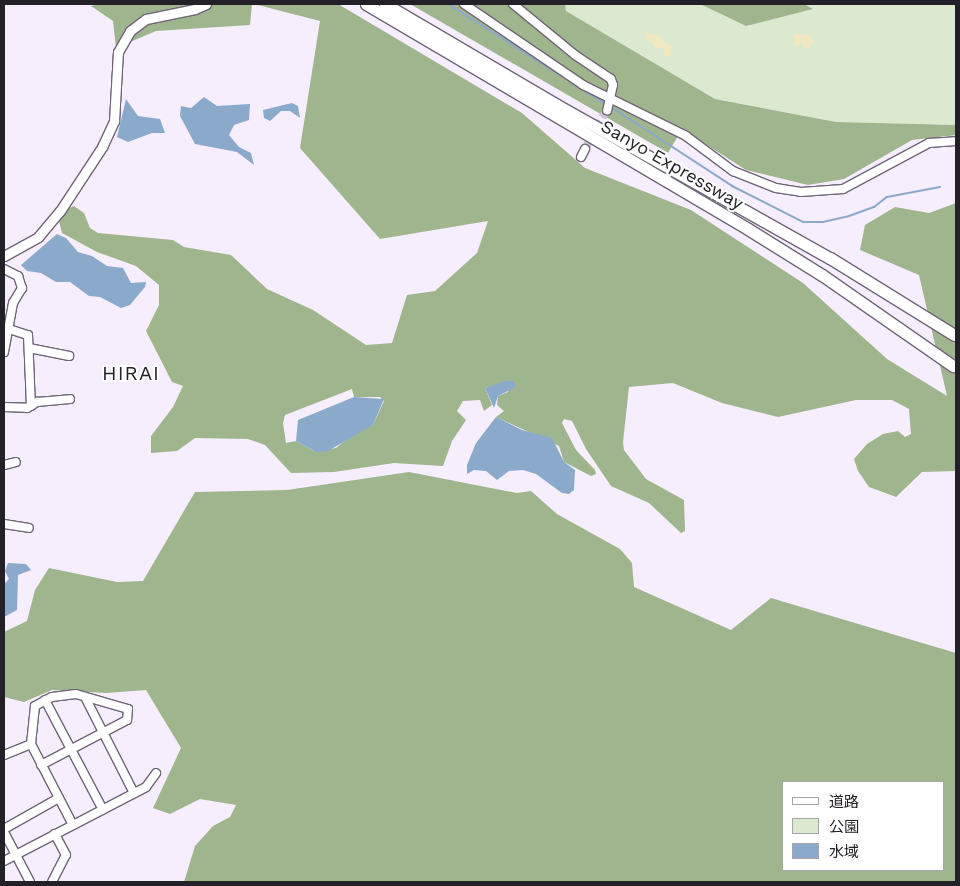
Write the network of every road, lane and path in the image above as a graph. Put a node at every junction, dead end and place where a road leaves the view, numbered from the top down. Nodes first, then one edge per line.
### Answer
1 (206, 4) edge
2 (366, 4) edge
3 (385, 4) edge
4 (464, 4) edge
5 (513, 4) edge
6 (610, 98) junction
7 (608, 110) tunnel mouth
8 (956, 141) edge
9 (585, 149) tunnel mouth
10 (581, 157) dead end
11 (4, 256) edge
12 (4, 268) edge
13 (9, 329) junction
14 (954, 335) dead end
15 (29, 348) junction
16 (4, 352) edge
17 (70, 356) dead end
18 (953, 366) dead end
19 (70, 398) dead end
20 (31, 406) junction
21 (4, 407) edge
22 (16, 462) dead end
23 (4, 465) edge
24 (4, 524) edge
25 (29, 528) dead end
26 (85, 697) junction
27 (45, 700) junction
28 (102, 733) junction
29 (30, 744) junction
30 (71, 749) junction
31 (4, 755) edge
32 (41, 764) junction
33 (156, 773) dead end
34 (134, 793) junction
35 (59, 798) junction
36 (103, 810) junction
37 (73, 825) junction
38 (4, 831) edge
39 (55, 834) junction
40 (16, 855) junction
41 (4, 861) edge
42 (30, 882) edge
43 (52, 882) edge

1 - 11 main road
2 - 18 highway, Sanyo Expressway
3 - 14 highway, Sanyo Expressway
4 - 6 street
5 - 6 street
6 - 7 street
6 - 8 street
9 - 10 street
12 - 13 street
13 - 15 street
13 - 16 street
15 - 17 street
15 - 20 street
19 - 20 street
20 - 21 street
22 - 23 street
24 - 25 street
26 - 27 street
26 - 28 street
26 - 28 street
27 - 29 street
27 - 30 street
28 - 30 street
28 - 34 street
29 - 31 street
29 - 32 street
30 - 32 street
30 - 36 street
32 - 35 street
33 - 34 street
34 - 36 street
35 - 37 street
35 - 38 street
36 - 37 street
37 - 39 street
38 - 40 street
39 - 40 street
39 - 43 street
40 - 41 street
40 - 42 street

